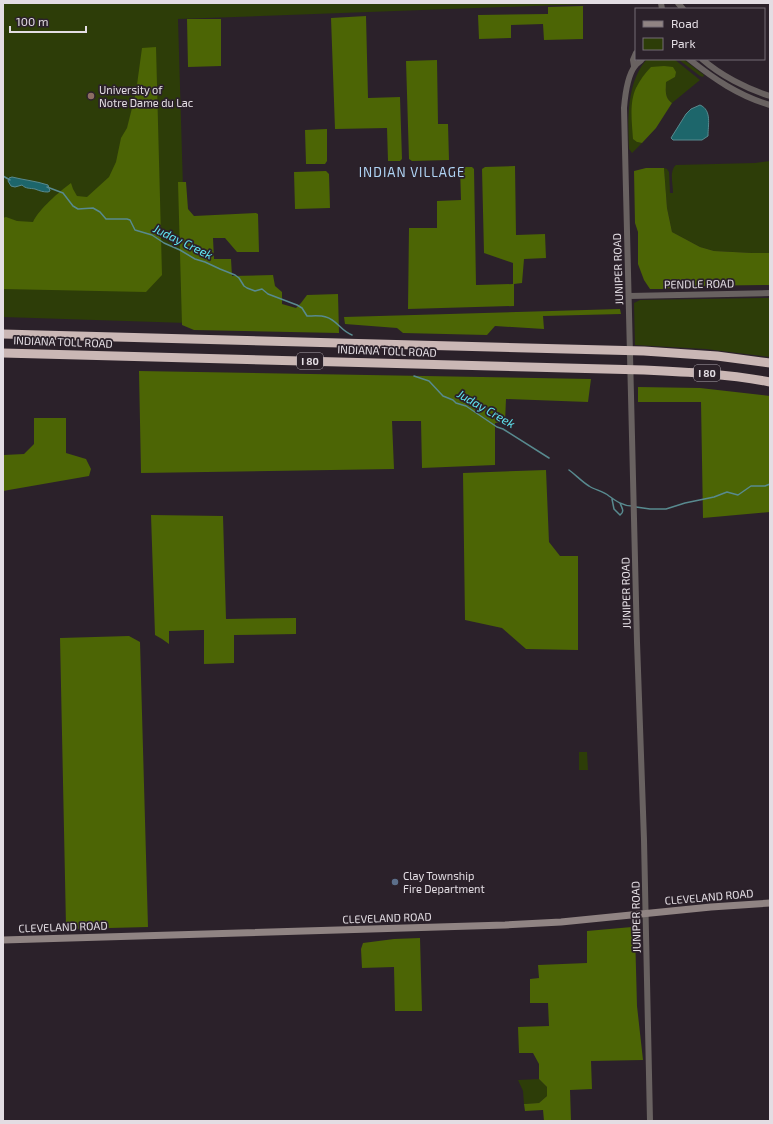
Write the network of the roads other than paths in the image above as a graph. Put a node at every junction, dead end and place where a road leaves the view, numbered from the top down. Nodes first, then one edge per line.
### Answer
1 (635, 55) edge
2 (641, 60) edge
3 (690, 60) edge
4 (703, 60) edge
5 (634, 66) junction
6 (770, 96) edge
7 (770, 105) edge
8 (770, 293) edge
9 (629, 296) junction
10 (3, 334) edge
11 (3, 353) edge
12 (770, 363) edge
13 (770, 382) edge
14 (770, 903) edge
15 (646, 914) junction
16 (3, 940) edge
17 (650, 1121) edge

1 - 5 street, JUNIPER ROAD
2 - 5 street
3 - 7 street
4 - 6 street
5 - 9 street, JUNIPER ROAD
8 - 9 street, PENDLE ROAD
9 - 15 street, JUNIPER ROAD
10 - 12 highway, INDIANA TOLL ROAD / I 80
11 - 13 highway, INDIANA TOLL ROAD / I 80
14 - 15 main road, CLEVELAND ROAD
15 - 16 main road, CLEVELAND ROAD
15 - 17 street, JUNIPER ROAD

